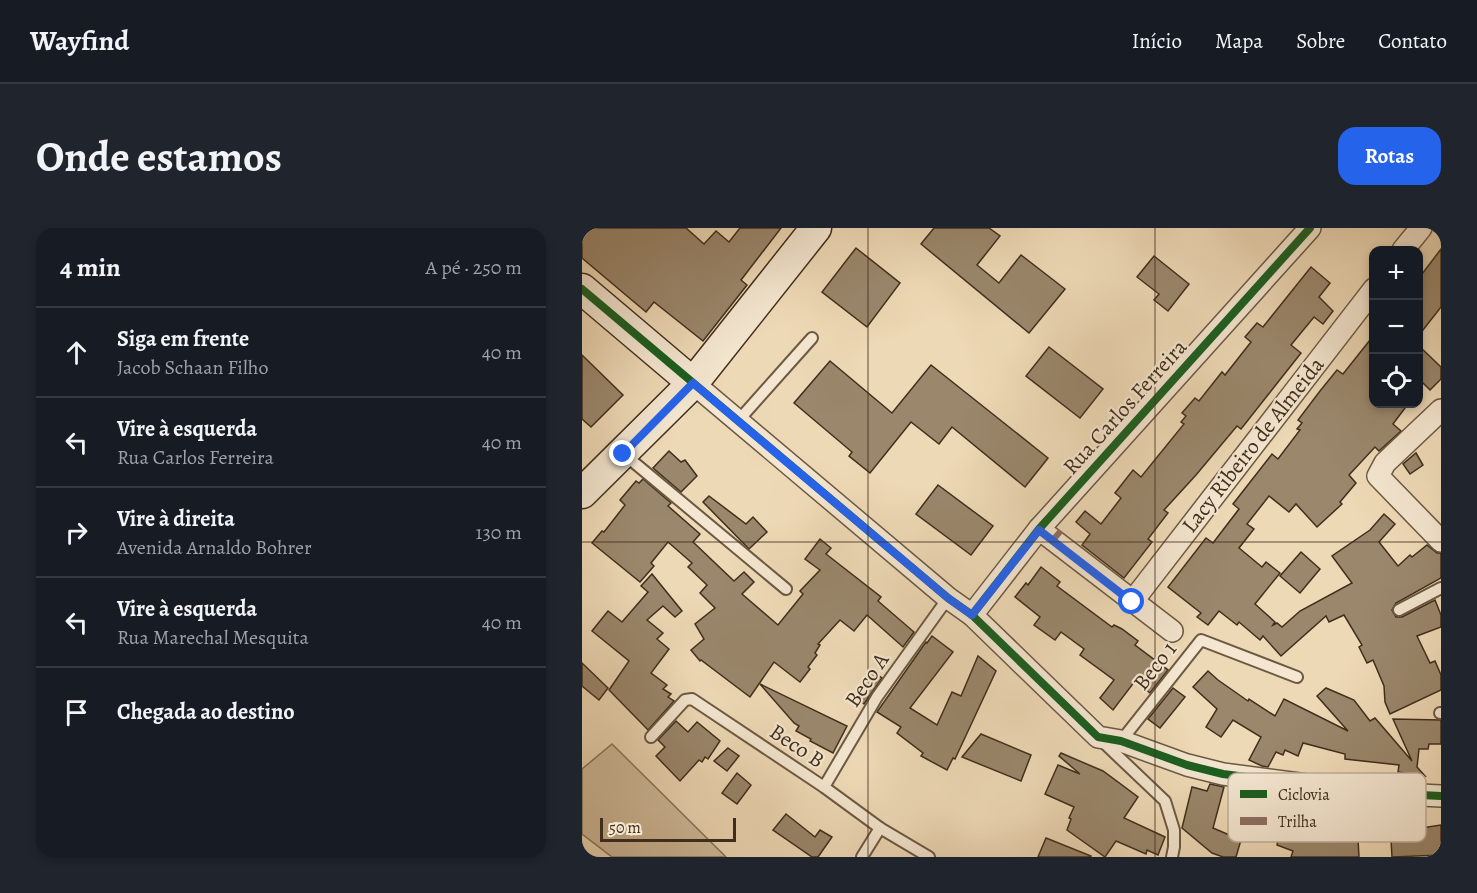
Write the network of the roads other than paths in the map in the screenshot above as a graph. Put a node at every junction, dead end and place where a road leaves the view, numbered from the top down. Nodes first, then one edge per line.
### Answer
1 (816, 228) edge
2 (1310, 228) edge
3 (1421, 228) edge
4 (1406, 246) edge
5 (582, 289) edge
6 (1369, 295) edge
7 (812, 338) dead end
8 (693, 383) junction
9 (1441, 410) edge
10 (738, 421) junction
11 (623, 454) junction
12 (584, 487) edge
13 (1039, 530) junction
14 (1441, 541) edge
15 (1441, 588) edge
16 (786, 589) dead end
17 (948, 598) junction
18 (1132, 602) junction
19 (1399, 610) dead end
20 (972, 615) junction
21 (1172, 631) dead end
22 (1297, 677) dead end
23 (651, 737) dead end
24 (1098, 737) junction
25 (1121, 741) junction
26 (1228, 775) edge
27 (824, 788) junction
28 (1426, 795) edge
29 (1441, 796) edge
30 (880, 828) junction
31 (862, 857) edge
32 (929, 857) edge
33 (1172, 857) edge

1 - 8 street
2 - 13 street, Rua Carlos Ferreira
3 - 4 street
5 - 8 street
6 - 18 street, Lacy Ribeiro de Almeida
7 - 10 lane
8 - 10 street
8 - 11 street
9 - 14 street
10 - 17 street
11 - 12 street
11 - 16 lane
13 - 18 street
13 - 20 street, Rua Carlos Ferreira
15 - 19 lane
17 - 20 street
17 - 27 lane, Beco A
18 - 21 street
20 - 24 street
22 - 25 lane, Beco 1
23 - 27 lane, Beco B
24 - 25 street
24 - 33 lane
25 - 26 street
27 - 30 lane, Beco B
28 - 29 street
30 - 31 lane
30 - 32 lane, Beco B

